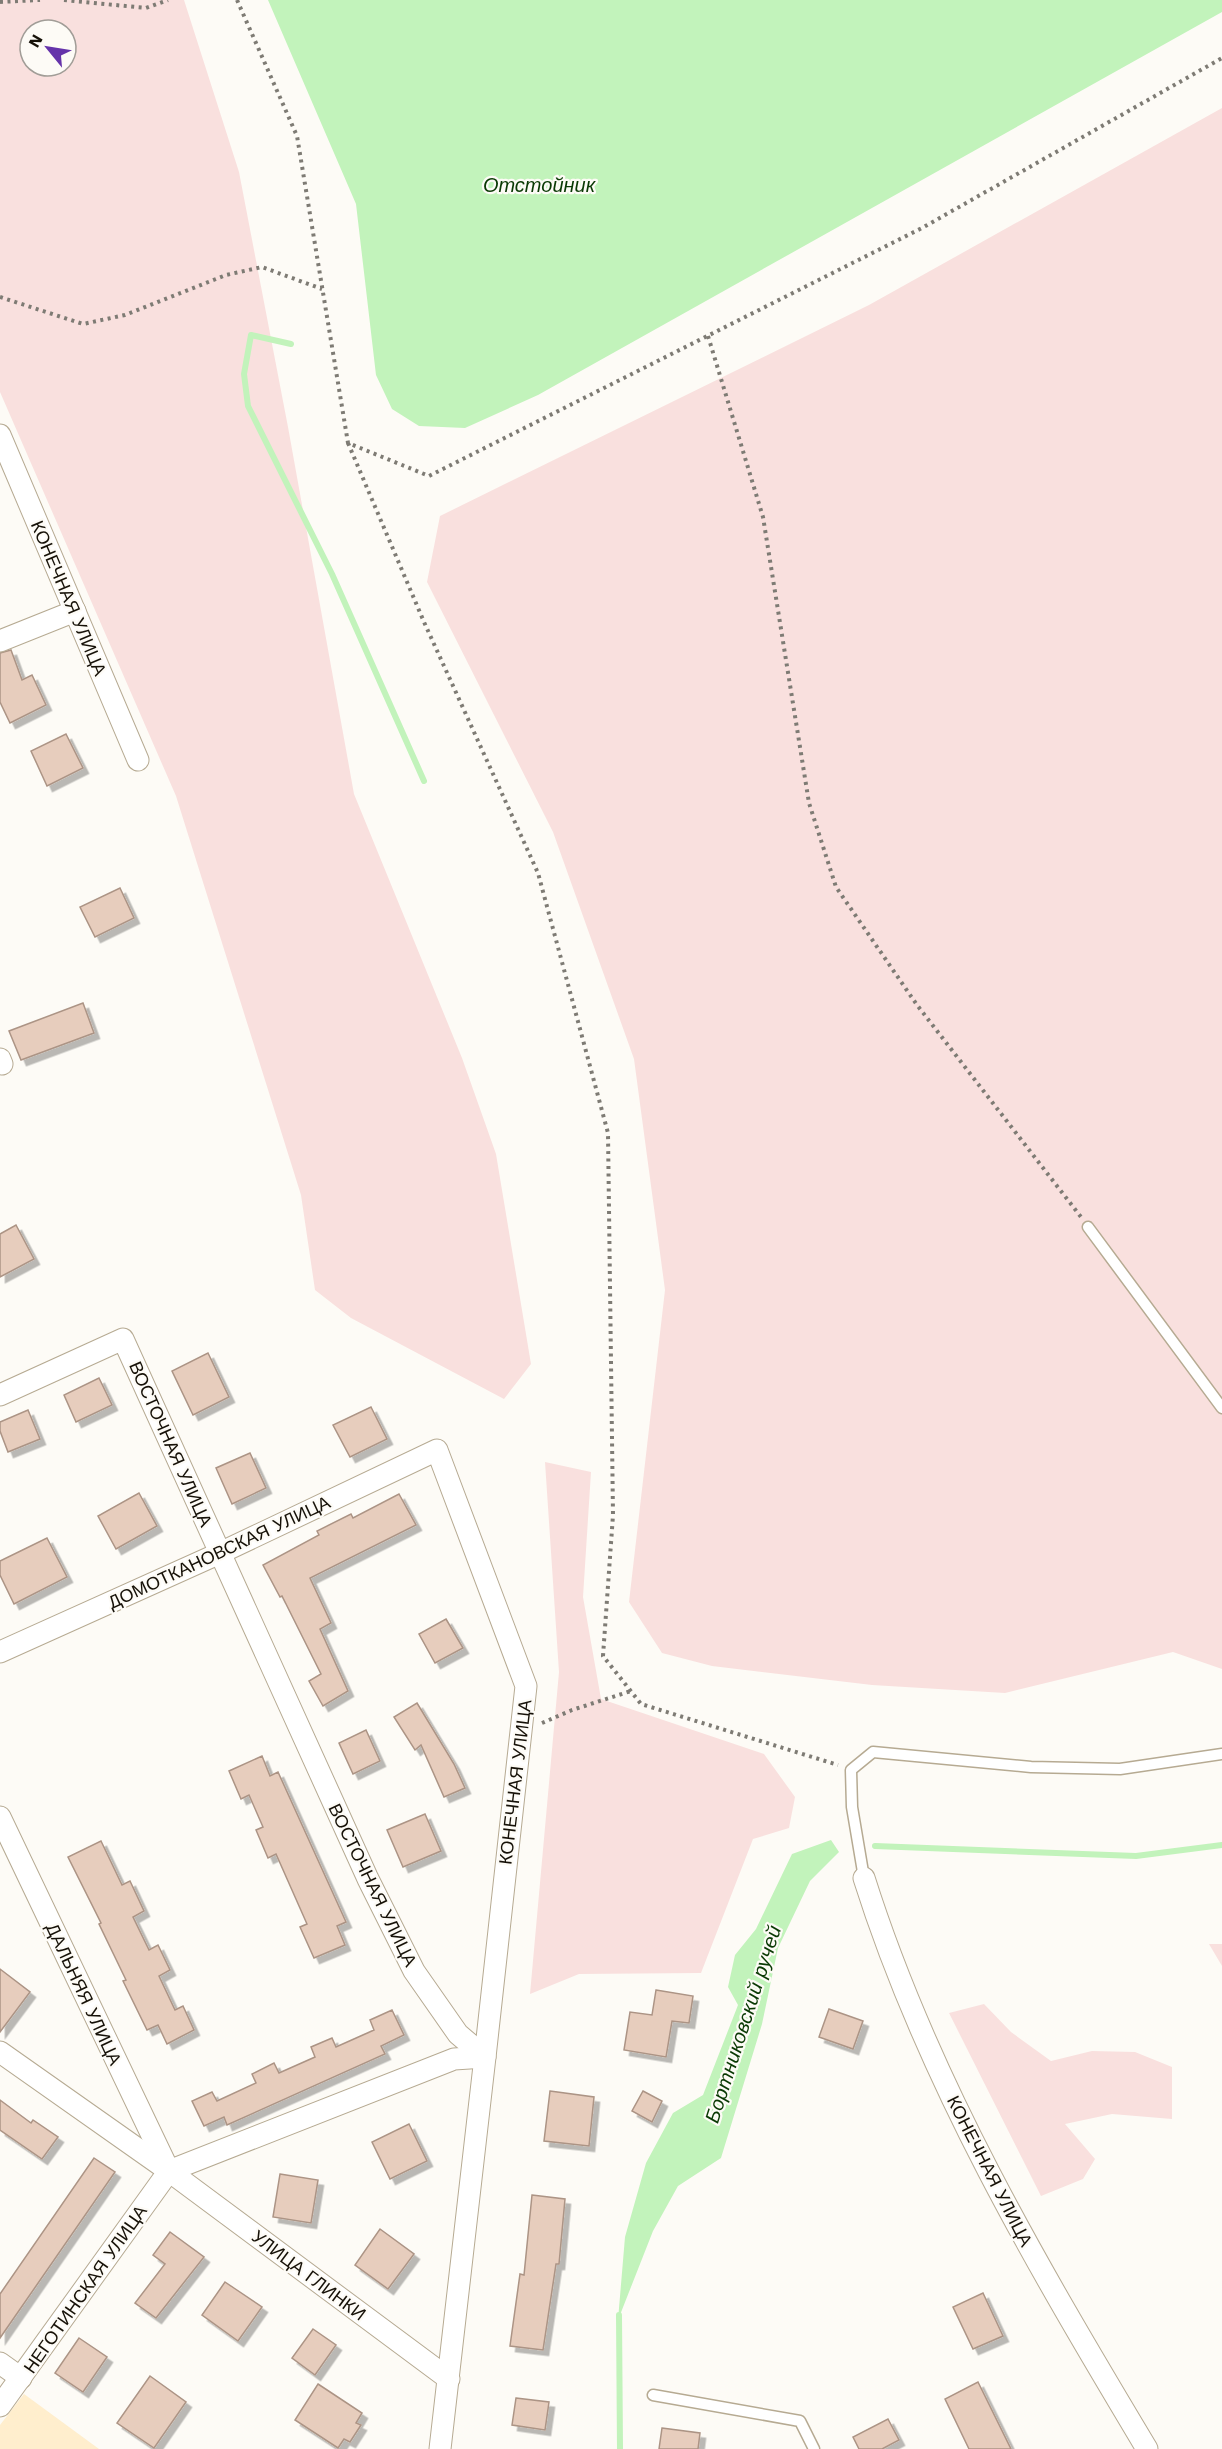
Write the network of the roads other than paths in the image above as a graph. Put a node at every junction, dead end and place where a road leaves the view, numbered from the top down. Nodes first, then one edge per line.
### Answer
1 (0, 435) edge
2 (75, 611) junction
3 (0, 641) edge
4 (138, 760) dead end
5 (1088, 1227) road end
6 (0, 1395) edge
7 (1222, 1408) edge
8 (437, 1450) joint
9 (220, 1553) junction
10 (0, 1652) edge
11 (1222, 1754) edge
12 (0, 1817) edge
13 (864, 1878) joint
14 (0, 2052) edge
15 (485, 2057) junction
16 (169, 2171) junction
17 (0, 2363) edge
18 (21, 2378) junction
19 (449, 2379) junction
20 (653, 2395) dead end
21 (0, 2406) edge
22 (440, 2449) edge
23 (814, 2449) edge
24 (1147, 2449) edge

1 - 2 street, КОНЕЧНАЯ УЛИЦА
2 - 3 street
2 - 4 street, КОНЕЧНАЯ УЛИЦА
5 - 7 lane
6 - 9 street, ВОСТОЧНАЯ УЛИЦА
8 - 9 street, ДОМОТКАНОВСКАЯ УЛИЦА
8 - 15 street, КОНЕЧНАЯ УЛИЦА
9 - 10 street, ДОМОТКАНОВСКАЯ УЛИЦА
9 - 15 street, ВОСТОЧНАЯ УЛИЦА
11 - 13 lane
12 - 16 street, ДАЛЬНЯЯ УЛИЦА
13 - 24 street, КОНЕЧНАЯ УЛИЦА
14 - 16 street, УЛИЦА ГЛИНКИ
15 - 16 street
15 - 19 street
16 - 18 street, НЕГОТИНСКАЯ УЛИЦА
16 - 19 street, УЛИЦА ГЛИНКИ
17 - 18 street
18 - 21 street, НЕГОТИНСКАЯ УЛИЦА
19 - 22 street
20 - 23 lane

